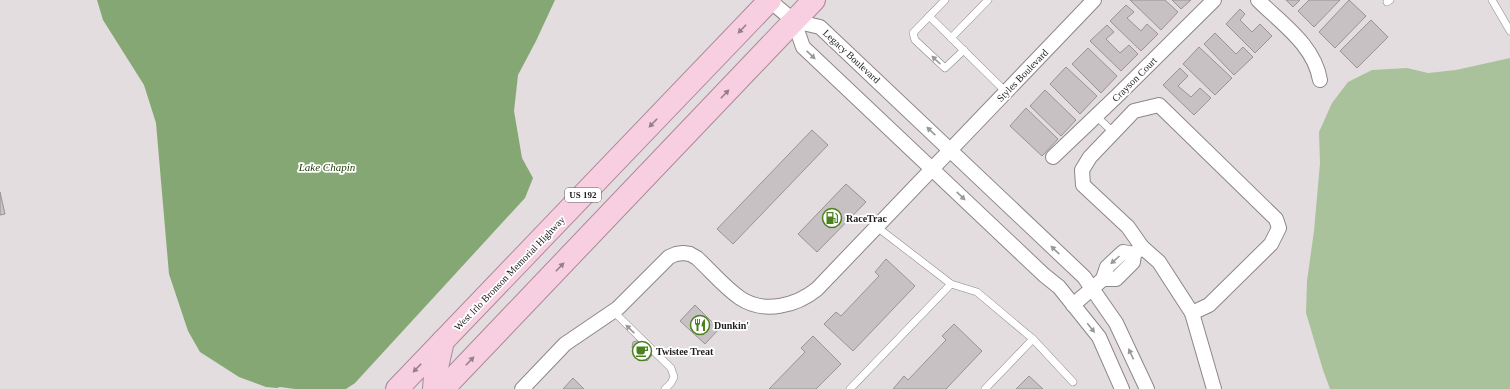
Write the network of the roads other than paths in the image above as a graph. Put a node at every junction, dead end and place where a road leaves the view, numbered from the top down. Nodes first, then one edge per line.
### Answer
1 (769, 0) edge
2 (814, 0) edge
3 (945, 0) edge
4 (1094, 0) edge
5 (1214, 0) edge
6 (1258, 0) edge
7 (1492, 0) edge
8 (983, 2) edge
9 (929, 16) junction
10 (794, 21) junction
11 (1510, 31) edge
12 (951, 38) junction
13 (964, 50) junction
14 (1320, 80) dead end
15 (1006, 92) junction
16 (1096, 116) junction
17 (1114, 132) junction
18 (950, 150) junction
19 (1053, 157) dead end
20 (933, 169) junction
21 (876, 227) junction
22 (1138, 251) junction
23 (951, 284) junction
24 (1092, 289) junction
25 (1073, 305) junction
26 (613, 311) junction
27 (1192, 313) junction
28 (1034, 339) junction
29 (444, 340) junction
30 (1073, 382) dead end
31 (397, 389) edge
32 (434, 389) edge
33 (443, 389) edge
34 (522, 389) edge
35 (665, 389) edge
36 (850, 389) edge
37 (985, 389) edge
38 (1122, 389) edge
39 (1147, 389) edge
40 (1214, 389) edge

1 - 10 street
1 -> 29 highway, West Irlo Bronson Memorial Highway / US 192
2 - 10 highway, US 192
3 - 9 lane
4 - 15 street, Styles Boulevard
5 - 16 street, Crayson Court
6 - 14 street
7 - 11 lane
8 - 12 lane
9 - 12 lane
13 -> 9 lane
18 -> 10 street, Legacy Boulevard
10 -> 20 street
33 -> 10 highway, US 192
12 - 13 lane
13 - 15 lane
15 - 18 street, Styles Boulevard
16 - 17 lane
16 - 19 street, Crayson Court
17 - 22 street
17 - 27 street
18 - 20 street, Styles Boulevard
24 -> 18 street, Legacy Boulevard
20 - 21 street, Styles Boulevard
20 -> 25 street
21 - 23 lane
21 - 26 street, Styles Boulevard
22 - 24 street
22 - 27 street
23 - 28 lane
23 - 36 lane
24 - 25 street
39 -> 24 street, Legacy Boulevard
25 -> 38 street
26 - 34 street, Styles Boulevard
35 -> 26 lane
27 - 40 street
28 - 30 lane
28 - 37 lane
29 -> 31 highway, West Irlo Bronson Memorial Highway / US 192
29 - 32 highway

